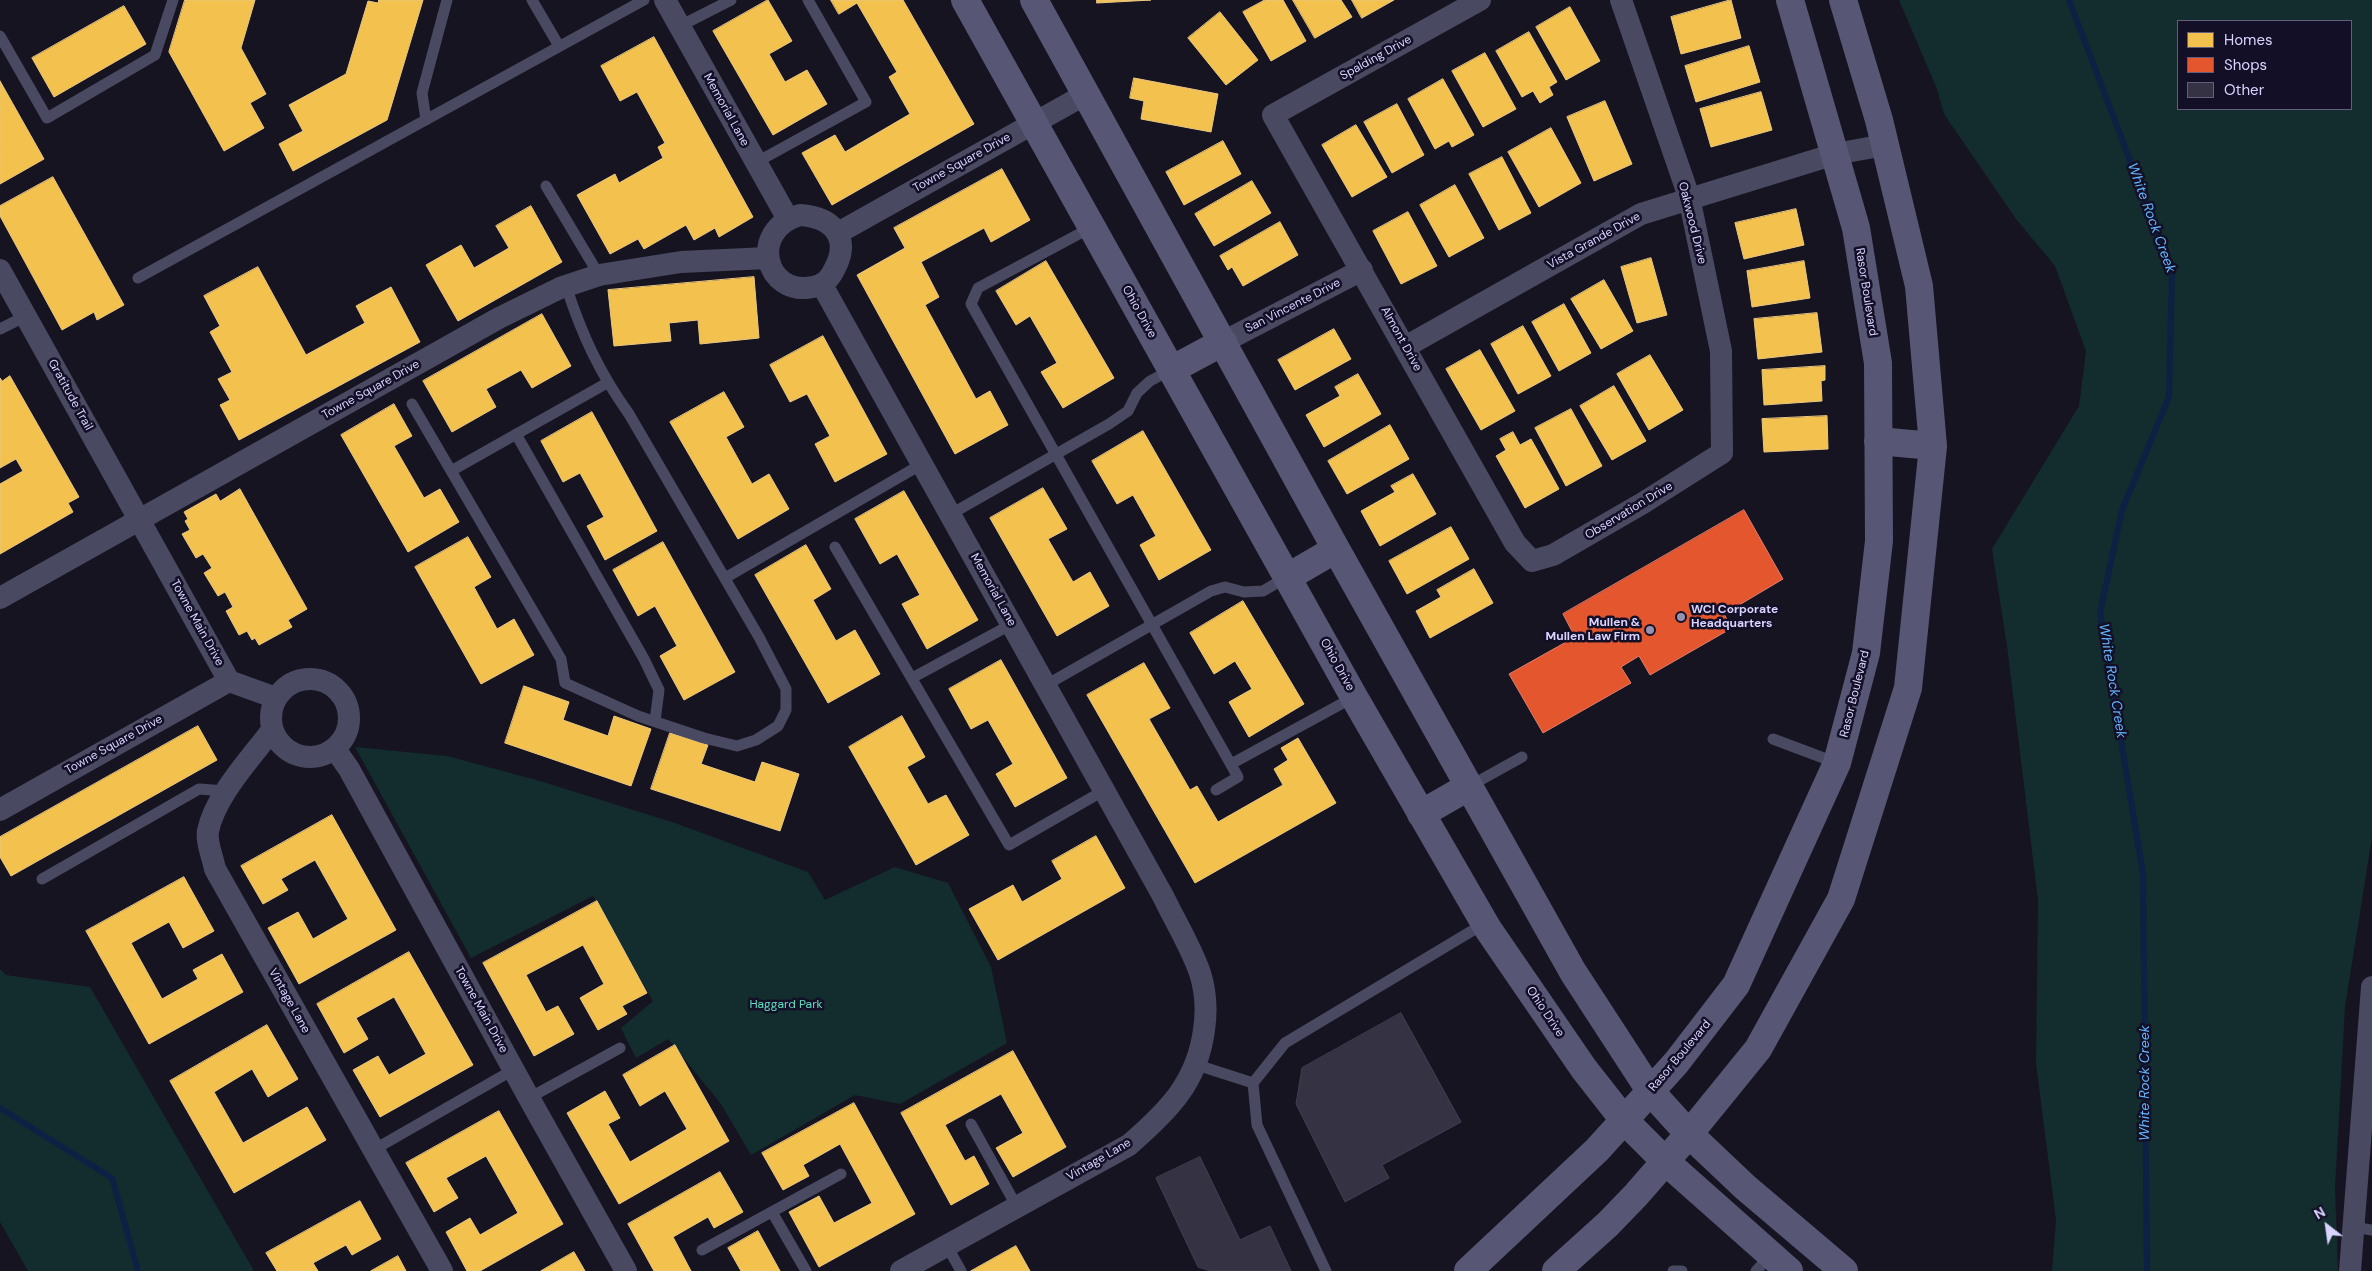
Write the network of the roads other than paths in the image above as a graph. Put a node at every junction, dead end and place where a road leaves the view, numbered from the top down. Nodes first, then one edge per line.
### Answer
1 (173, 0) edge
2 (446, 0) edge
3 (532, 0) edge
4 (644, 0) edge
5 (665, 0) edge
6 (731, 0) edge
7 (808, 0) edge
8 (965, 0) edge
9 (1034, 0) edge
10 (1480, 0) edge
11 (1622, 0) edge
12 (1790, 0) edge
13 (1843, 0) edge
14 (680, 26) junction
15 (0, 36) edge
16 (559, 46) junction
17 (1086, 94) junction
18 (1273, 115) joint
19 (426, 120) junction
20 (1035, 122) junction
21 (1885, 145) junction
22 (1835, 154) junction
23 (756, 164) junction
24 (546, 186) dead end
25 (1688, 198) junction
26 (788, 219) junction
27 (1092, 227) junction
28 (838, 233) junction
29 (768, 258) junction
30 (0, 270) edge
31 (1362, 270) junction
32 (599, 275) junction
33 (138, 278) dead end
34 (822, 285) junction
35 (566, 286) junction
36 (26, 316) junction
37 (0, 330) edge
38 (1223, 342) junction
39 (1405, 347) junction
40 (1171, 370) junction
41 (607, 383) junction
42 (412, 404) dead end
43 (516, 434) junction
44 (1878, 441) junction
45 (1933, 446) junction
46 (1722, 453) joint
47 (1057, 454) junction
48 (922, 464) junction
49 (451, 471) junction
50 (951, 514) junction
51 (140, 520) junction
52 (835, 547) dead end
53 (1336, 549) junction
54 (1532, 561) joint
55 (1288, 577) junction
56 (725, 578) junction
57 (0, 598) edge
58 (1012, 624) junction
59 (1152, 625) junction
60 (912, 678) junction
61 (229, 681) junction
62 (1046, 684) junction
63 (1354, 697) junction
64 (276, 698) junction
65 (655, 721) junction
66 (272, 730) junction
67 (1773, 739) dead end
68 (335, 750) junction
69 (1522, 757) dead end
70 (1838, 763) junction
71 (1231, 764) junction
72 (1879, 777) junction
73 (1468, 787) junction
74 (1103, 790) junction
75 (1216, 790) dead end
76 (226, 791) junction
77 (0, 810) edge
78 (1421, 814) junction
79 (42, 879) dead end
80 (1163, 896) joint
81 (1485, 923) junction
82 (2372, 987) edge
83 (620, 1048) dead end
84 (1197, 1065) junction
85 (514, 1070) junction
86 (1253, 1083) junction
87 (1650, 1092) junction
88 (529, 1098) junction
89 (2367, 1101) edge
90 (1624, 1120) junction
91 (971, 1124) dead end
92 (1689, 1134) junction
93 (375, 1149) junction
94 (1665, 1161) junction
95 (841, 1174) dead end
96 (1017, 1207) junction
97 (772, 1212) junction
98 (2362, 1228) edge
99 (947, 1246) junction
100 (702, 1250) dead end
101 (1772, 1266) edge
102 (442, 1271) edge
103 (626, 1271) edge
104 (806, 1271) edge
105 (901, 1271) edge
106 (961, 1271) edge
107 (1326, 1271) edge
108 (1468, 1271) edge
109 (1556, 1271) edge
110 (1673, 1271) edge
111 (1682, 1271) edge
112 (1844, 1271) edge
113 (2350, 1271) edge

1 - 15 lane
2 - 19 lane
3 - 16 lane
4 - 16 lane
5 - 14 street, Memorial Lane
6 - 14 lane
7 - 23 lane
8 - 20 main road, Ohio Drive
9 - 17 main road
10 - 18 street, Spalding Drive
11 - 25 street, Oakwood Drive
12 - 22 main road, Rasor Boulevard
13 - 21 main road
14 - 23 street, Memorial Lane
16 - 19 lane
17 - 20 street, Towne Square Drive
17 - 38 main road
18 - 31 street, Almont Drive
19 - 33 lane
20 - 27 main road, Ohio Drive
20 - 28 street, Towne Square Drive
21 - 22 street, Vista Grande Drive
21 - 45 main road
22 - 25 street, Vista Grande Drive
22 - 44 main road, Rasor Boulevard
23 - 26 street, Memorial Lane
24 - 32 lane
25 - 39 street, Vista Grande Drive
25 - 46 street, Oakwood Drive
26 - 28 street
26 - 29 street
27 - 40 main road, Ohio Drive
27 - 47 lane
28 - 34 street
29 - 32 street, Towne Square Drive
29 - 34 street
30 - 36 street, Gratitude Trail
31 - 38 street, San Vincente Drive
31 - 39 street, Almont Drive
32 - 35 street, Towne Square Drive
34 - 48 street, Memorial Lane
35 - 41 lane
35 - 51 street, Towne Square Drive
36 - 37 lane
36 - 51 street, Gratitude Trail
38 - 40 main road
38 - 53 main road
39 - 54 street, Almont Drive
40 - 47 lane
40 - 55 main road, Ohio Drive
41 - 43 lane
41 - 56 lane
42 - 49 lane
43 - 49 lane
43 - 65 lane
44 - 45 main road
44 - 70 main road, Rasor Boulevard
45 - 72 main road
46 - 54 street, Observation Drive
47 - 50 lane
47 - 59 lane
48 - 50 street, Memorial Lane
48 - 56 lane
49 - 65 lane
50 - 58 street, Memorial Lane
51 - 57 street, Towne Square Drive
51 - 61 street, Towne Main Drive
52 - 60 lane
53 - 55 main road
53 - 73 main road
55 - 59 lane
55 - 63 main road, Ohio Drive
56 - 65 lane
58 - 60 lane
58 - 62 street, Memorial Lane
59 - 62 lane
59 - 71 lane
60 - 74 lane
61 - 64 street, Towne Main Drive
61 - 77 street, Towne Square Drive
62 - 74 street, Memorial Lane
63 - 71 lane
63 - 78 main road, Ohio Drive
64 - 66 street
64 - 68 street
66 - 68 street
66 - 76 street, Vintage Lane
67 - 70 lane
68 - 85 street, Towne Main Drive
69 - 73 lane
70 - 72 main road
70 - 87 main road, Rasor Boulevard
71 - 75 lane
72 - 92 main road
73 - 78 main road
73 - 87 main road
74 - 80 street, Memorial Lane
76 - 79 lane
76 - 93 street, Vintage Lane
78 - 81 main road, Ohio Drive
80 - 84 street, Vintage Lane
81 - 86 lane
81 - 90 main road, Ohio Drive
82 - 89 street
83 - 88 lane
84 - 86 lane
84 - 96 street, Vintage Lane
85 - 88 street, Towne Main Drive
85 - 93 lane
86 - 107 lane
87 - 90 main road, Rasor Boulevard
87 - 92 main road
88 - 103 street, Towne Main Drive
89 - 98 street
90 - 94 main road, Ohio Drive
90 - 108 main road, Rasor Boulevard
91 - 96 lane
92 - 94 main road
92 - 112 main road
93 - 102 street, Vintage Lane
94 - 101 main road, Ohio Drive
94 - 109 main road
95 - 97 lane
96 - 99 street, Vintage Lane
97 - 100 lane
97 - 104 lane
98 - 113 street
99 - 105 street, Vintage Lane
99 - 106 lane
110 - 111 lane

